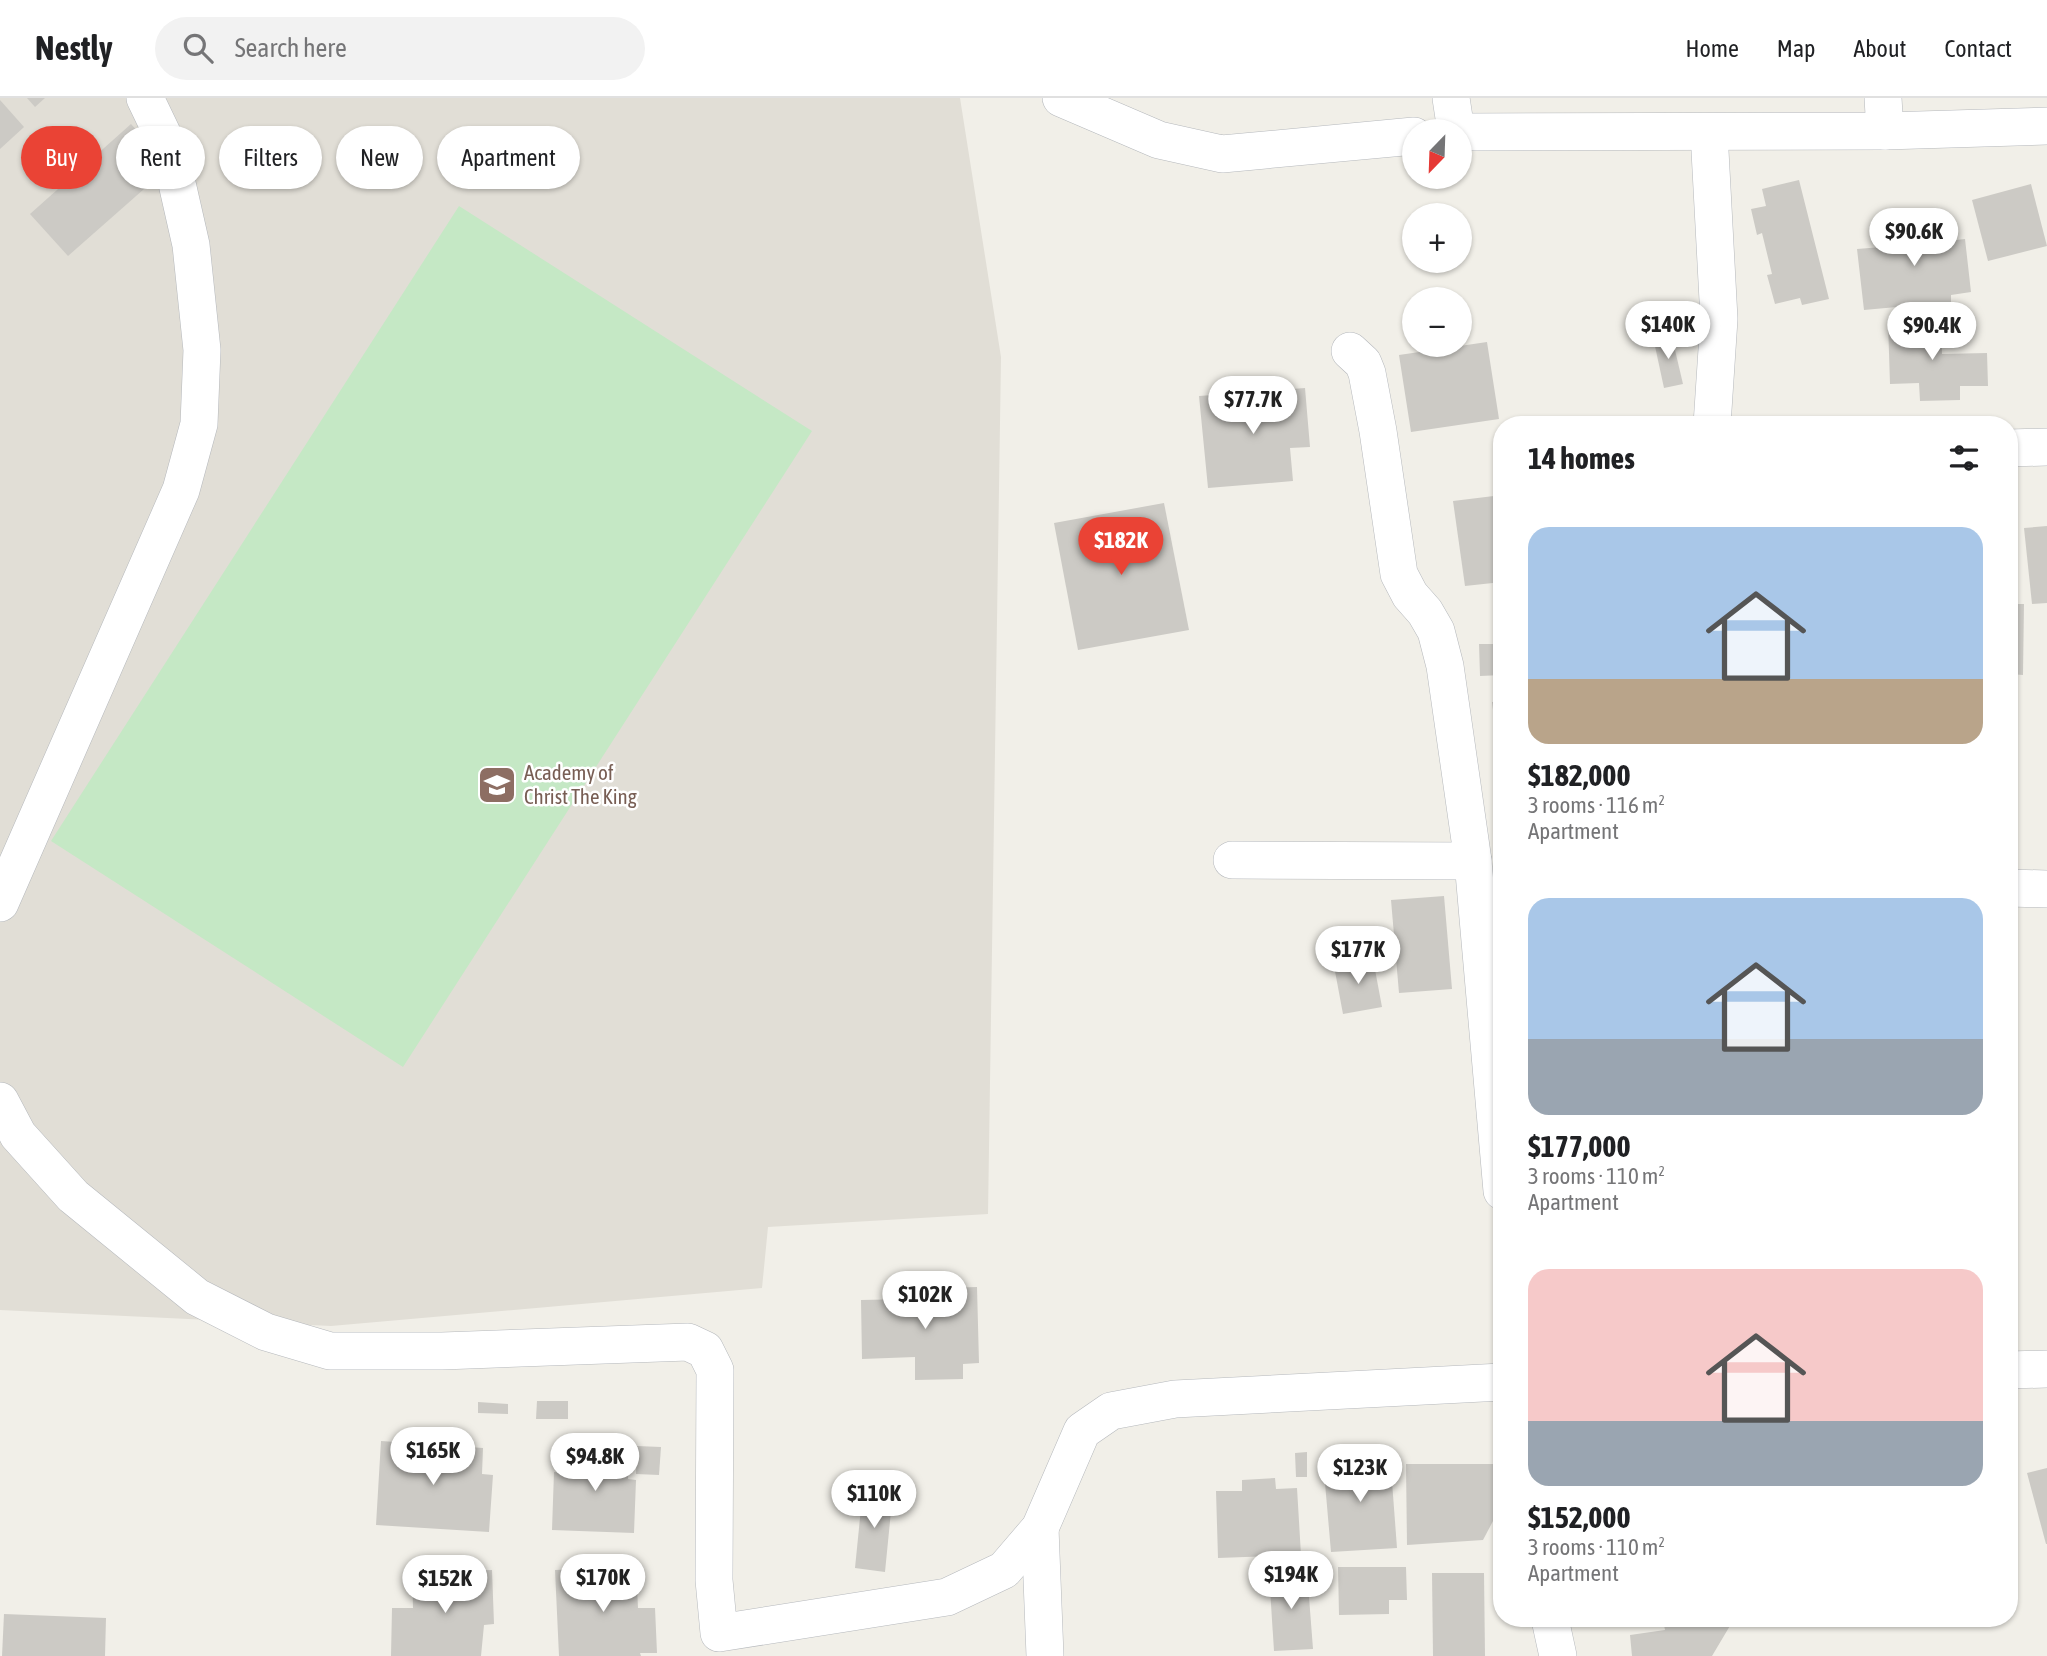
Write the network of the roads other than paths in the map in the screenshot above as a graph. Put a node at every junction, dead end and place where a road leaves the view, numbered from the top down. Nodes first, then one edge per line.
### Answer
1 (145, 98) edge
2 (1061, 98) edge
3 (1451, 98) edge
4 (1884, 114) edge
5 (1455, 119) edge
6 (2047, 125) edge
7 (1472, 132) edge
8 (1709, 132) junction
9 (1402, 137) edge
10 (1350, 351) dead end
11 (1713, 416) edge
12 (2047, 447) edge
13 (2018, 448) edge
14 (1232, 860) dead end
15 (1472, 861) junction
16 (2018, 888) edge
17 (2047, 889) edge
18 (0, 902) edge
19 (1493, 1092) edge
20 (0, 1101) edge
21 (2018, 1370) edge
22 (2047, 1370) edge
23 (1493, 1382) edge
24 (1040, 1528) junction
25 (1552, 1627) edge
26 (719, 1644) edge
27 (1045, 1656) edge
28 (1558, 1656) edge

1 - 18 street
2 - 9 street
3 - 5 street
4 - 6 street
4 - 8 street
7 - 8 street
8 - 11 street
10 - 15 street
12 - 13 street
14 - 15 street
15 - 19 street
16 - 17 street
20 - 26 street
21 - 22 street
23 - 24 street
24 - 26 street
24 - 27 street
25 - 28 street

